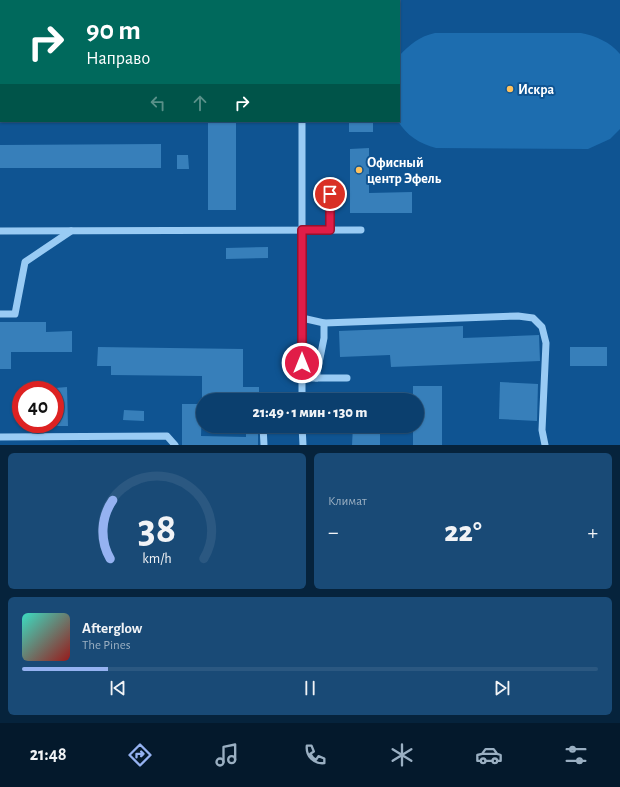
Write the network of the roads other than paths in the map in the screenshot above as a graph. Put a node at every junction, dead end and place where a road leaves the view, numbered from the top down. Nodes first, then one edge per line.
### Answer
1 (302, 122) edge
2 (330, 194) dead end
3 (302, 230) junction
4 (330, 230) junction
5 (361, 230) dead end
6 (0, 231) edge
7 (71, 231) junction
8 (0, 314) edge
9 (302, 318) junction
10 (324, 323) junction
11 (302, 378) junction
12 (316, 378) junction
13 (347, 378) dead end
14 (302, 393) edge
15 (263, 433) edge
16 (302, 433) edge
17 (0, 438) edge
18 (175, 445) edge
19 (264, 445) edge
20 (303, 445) edge
21 (545, 445) edge

1 - 3 street
2 - 4 street
3 - 4 street
3 - 7 street
3 - 9 street
4 - 5 street
6 - 7 street
7 - 8 street
9 - 10 street
9 - 11 street
10 - 12 street
10 - 21 street
11 - 12 street
11 - 14 street
12 - 13 street
15 - 19 street
16 - 20 street
17 - 18 street

